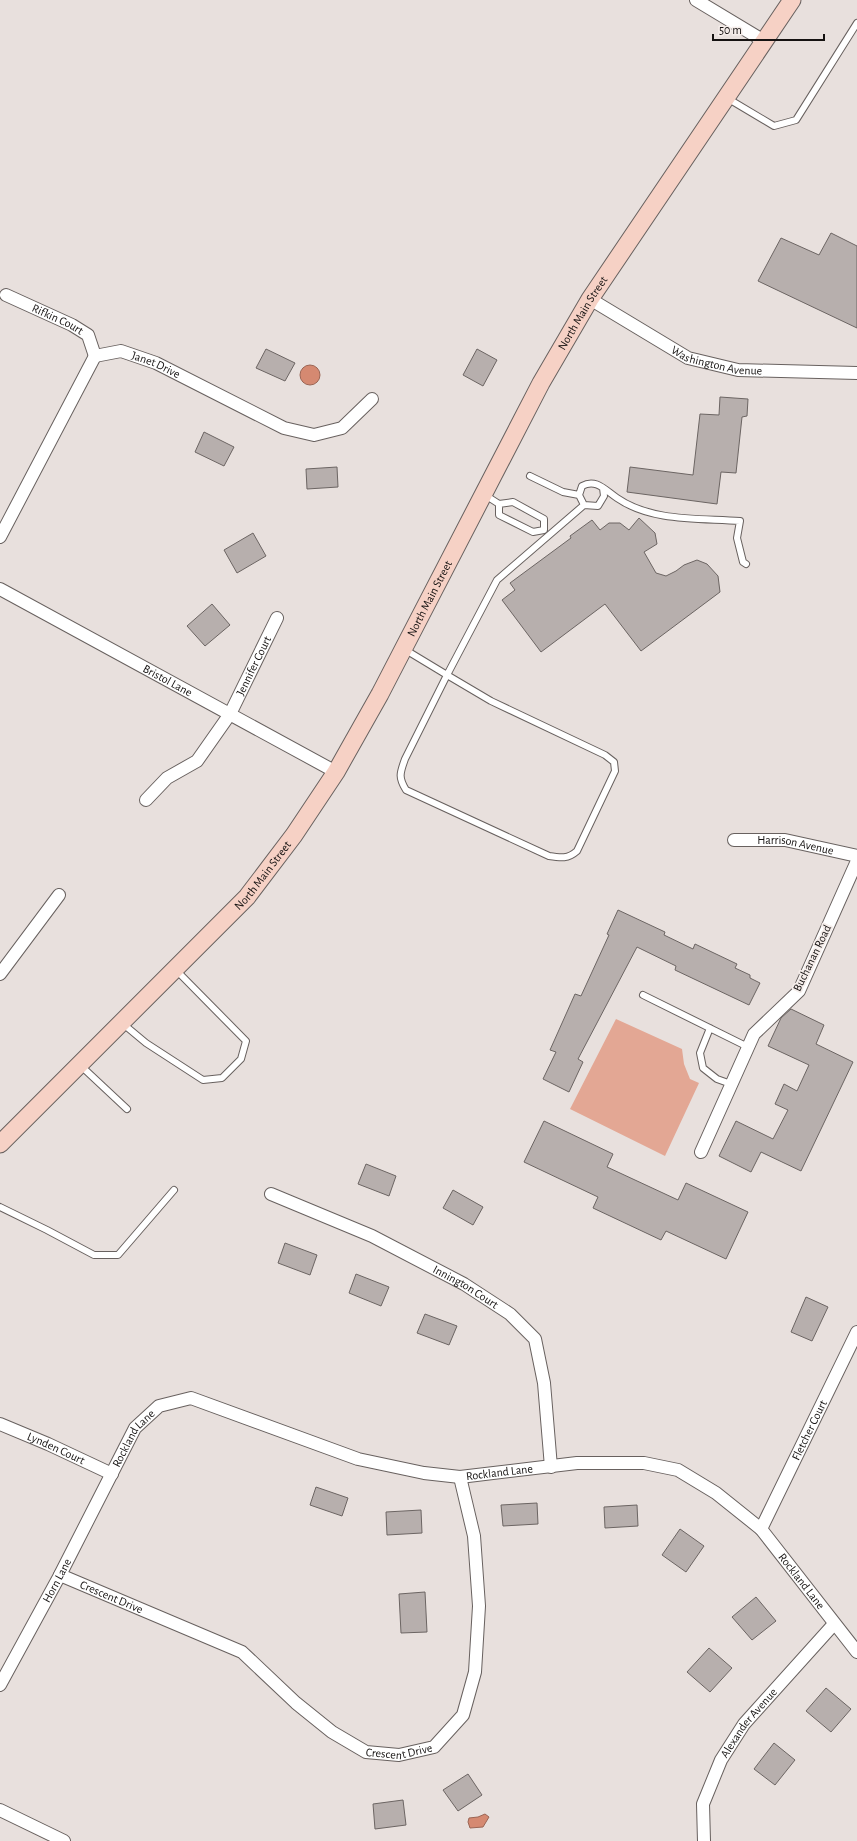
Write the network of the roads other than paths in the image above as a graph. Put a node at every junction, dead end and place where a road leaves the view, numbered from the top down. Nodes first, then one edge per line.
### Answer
1 (696, 0) edge
2 (792, 0) edge
3 (857, 23) edge
4 (764, 41) junction
5 (726, 97) junction
6 (6, 295) dead end
7 (590, 299) junction
8 (95, 356) junction
9 (857, 373) edge
10 (372, 399) dead end
11 (530, 476) dead end
12 (603, 488) junction
13 (483, 494) junction
14 (579, 495) junction
15 (499, 504) junction
16 (584, 505) junction
17 (544, 530) junction
18 (550, 534) junction
19 (0, 538) edge
20 (746, 564) dead end
21 (0, 590) edge
22 (277, 618) dead end
23 (403, 649) junction
24 (446, 675) junction
25 (230, 714) junction
26 (336, 772) junction
27 (146, 800) dead end
28 (734, 840) dead end
29 (857, 856) edge
30 (857, 861) edge
31 (59, 895) dead end
32 (176, 970) junction
33 (0, 974) edge
34 (643, 995) dead end
35 (122, 1023) junction
36 (710, 1028) junction
37 (748, 1047) junction
38 (80, 1065) junction
39 (732, 1084) junction
40 (127, 1109) dead end
41 (0, 1144) edge
42 (702, 1152) dead end
43 (174, 1190) dead end
44 (271, 1194) dead end
45 (0, 1207) edge
46 (857, 1332) edge
47 (0, 1424) edge
48 (551, 1467) junction
49 (112, 1474) junction
50 (460, 1477) junction
51 (762, 1529) junction
52 (60, 1575) junction
53 (834, 1624) junction
54 (857, 1652) edge
55 (0, 1685) edge
56 (0, 1810) edge
57 (64, 1841) edge
58 (704, 1841) edge

1 - 4 street
2 - 4 main road, North Main Street
3 - 5 lane
4 - 5 main road, North Main Street
5 - 7 main road, North Main Street
6 - 8 street, Rifkin Court
7 - 9 street, Washington Avenue
7 - 13 main road, North Main Street
8 - 10 street, Janet Drive
8 - 19 street
11 - 14 lane
12 - 14 lane
12 - 16 lane
12 - 20 lane
13 - 15 lane
13 - 23 main road, North Main Street
14 - 16 lane
15 - 17 lane
15 - 17 lane
16 - 18 lane
17 - 18 lane
18 - 24 lane
21 - 25 street, Bristol Lane
22 - 25 street, Jennifer Court
23 - 24 lane
23 - 26 main road, North Main Street
24 - 24 lane
25 - 26 street, Bristol Lane
25 - 27 street, Jennifer Court
26 - 32 main road, North Main Street
28 - 29 street, Harrison Avenue
30 - 37 street, Buchanan Road
31 - 33 street
32 - 35 main road, North Main Street
32 - 35 lane
34 - 36 lane
35 - 38 main road, North Main Street
36 - 37 lane
36 - 39 lane
37 - 39 street, Buchanan Road
38 - 40 lane
38 - 41 main road, North Main Street
39 - 42 street, Buchanan Road
43 - 45 lane
44 - 48 street, Innington Court
46 - 51 street, Fletcher Court
47 - 49 street, Lynden Court
48 - 50 street, Rockland Lane
48 - 51 street, Rockland Lane
49 - 50 street, Rockland Lane
49 - 52 street, Horn Lane
50 - 52 street, Crescent Drive
51 - 53 street, Rockland Lane
52 - 55 street, Horn Lane
53 - 54 street, Rockland Lane
53 - 58 street, Alexander Avenue
56 - 57 street

